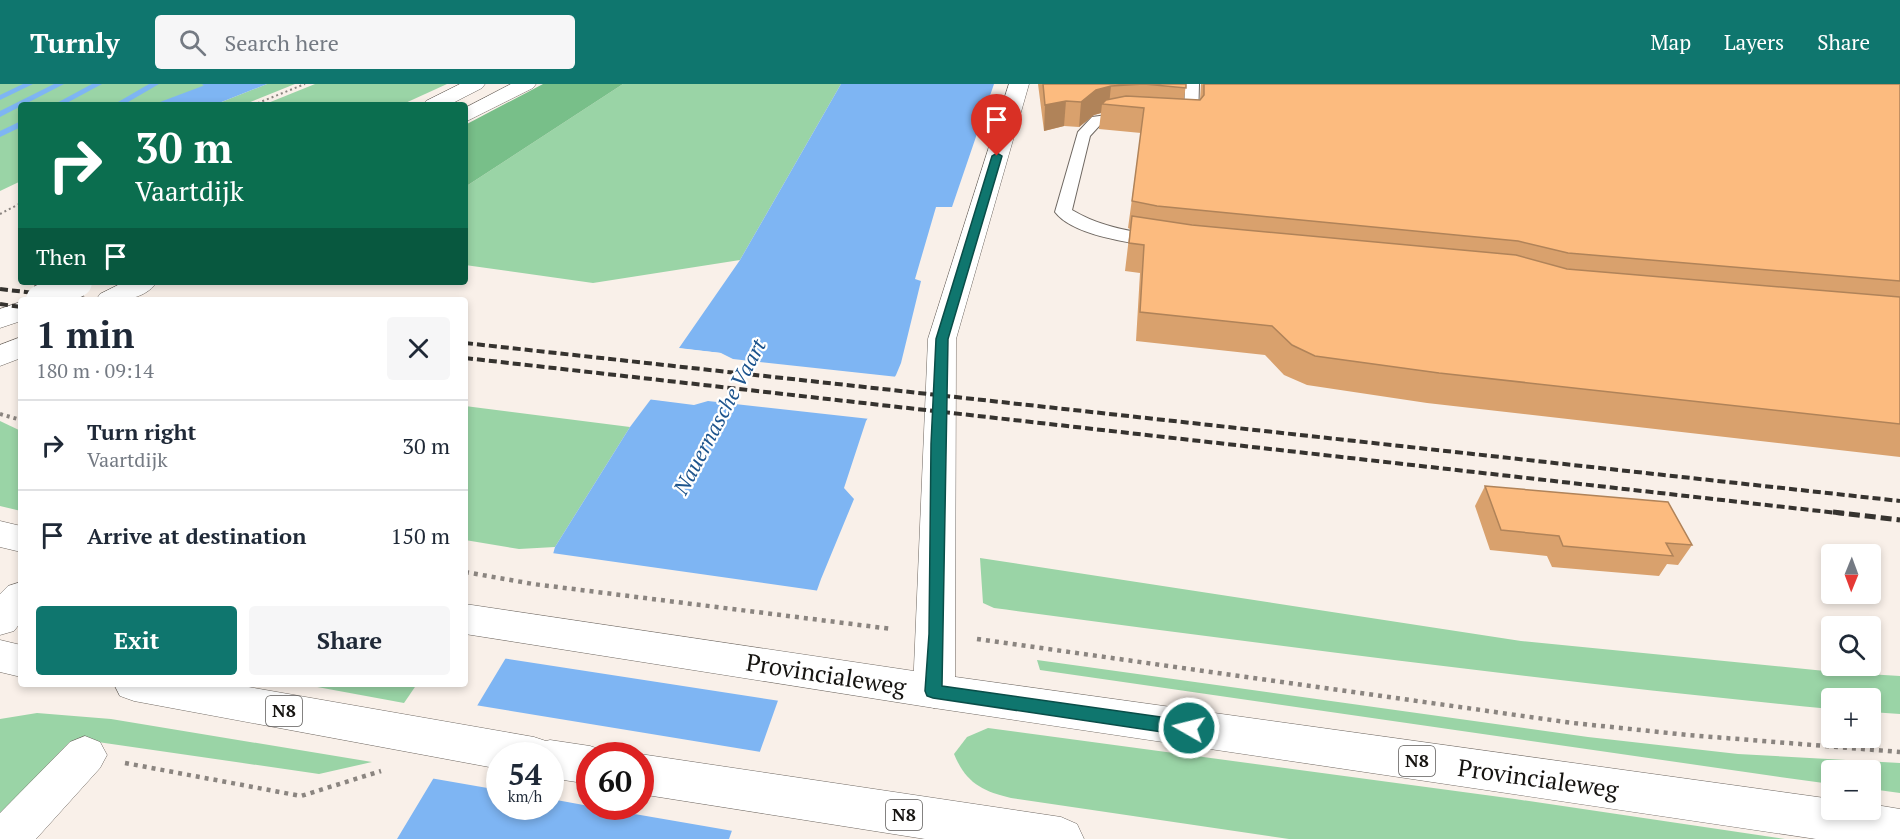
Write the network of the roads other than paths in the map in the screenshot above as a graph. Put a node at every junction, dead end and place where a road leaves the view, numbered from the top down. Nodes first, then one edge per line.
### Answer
1 (475, 84) edge
2 (526, 84) edge
3 (1019, 84) edge
4 (1192, 84) edge
5 (439, 102) edge
6 (468, 114) edge
7 (1146, 117) edge
8 (1168, 119) edge
9 (1178, 244) edge
10 (71, 285) edge
11 (138, 285) edge
12 (47, 297) edge
13 (116, 297) edge
14 (18, 311) edge
15 (0, 320) edge
16 (18, 348) edge
17 (0, 357) edge
18 (0, 534) edge
19 (18, 538) edge
20 (18, 577) edge
21 (0, 588) edge
22 (18, 599) edge
23 (468, 619) edge
24 (0, 620) edge
25 (0, 656) edge
26 (18, 660) edge
27 (150, 687) edge
28 (933, 691) junction
29 (486, 748) edge
30 (85, 755) road end
31 (654, 776) edge
32 (1900, 830) edge
33 (6, 839) edge
34 (1061, 839) edge

1 - 5 main road
2 - 6 main road
3 - 28 main road
4 - 8 lane
7 - 9 lane
10 - 12 main road, bridge
11 - 13 main road
14 - 15 main road
16 - 17 main road
18 - 19 main road
20 - 21 main road
22 - 24 main road
23 - 28 main road, Provincialeweg / N8
25 - 26 main road
27 - 29 main road, N8
28 - 32 main road, Provincialeweg / N8
30 - 33 main road
31 - 34 main road, N8

